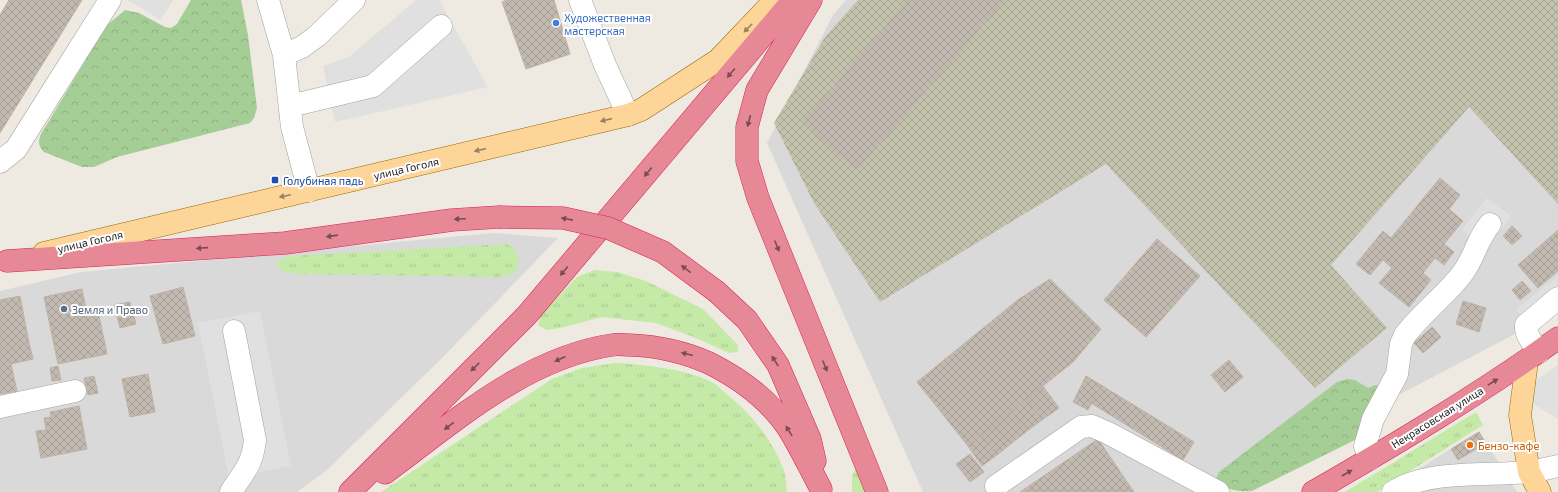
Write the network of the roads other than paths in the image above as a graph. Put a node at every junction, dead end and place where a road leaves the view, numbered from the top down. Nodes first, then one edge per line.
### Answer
1 (110, 0) edge
2 (268, 0) edge
3 (354, 0) edge
4 (580, 0) edge
5 (775, 0) edge
6 (793, 0) edge
7 (811, 0) edge
8 (441, 26) dead end
9 (284, 55) junction
10 (290, 106) junction
11 (628, 115) junction
12 (0, 162) edge
13 (308, 191) junction
14 (1490, 224) dead end
15 (4, 262) edge
16 (1558, 298) edge
17 (234, 331) dead end
18 (1558, 338) edge
19 (1533, 357) junction
20 (75, 391) dead end
21 (0, 407) edge
22 (1370, 459) junction
23 (1558, 466) edge
24 (1529, 472) junction
25 (996, 486) dead end
26 (821, 491) edge
27 (231, 492) edge
28 (350, 492) edge
29 (359, 492) edge
30 (877, 492) edge
31 (1218, 492) edge
32 (1313, 492) edge
33 (1394, 492) edge
34 (1540, 492) edge

1 - 12 lane
2 - 9 lane
3 - 9 lane
4 - 11 lane
5 -> 11 main road, улица Гоголя
6 -> 28 highway
7 -> 30 highway
8 - 10 lane
9 - 10 lane
10 - 13 lane
11 -> 13 main road, улица Гоголя
13 -> 15 main road, улица Гоголя
14 - 22 lane
26 -> 15 highway, bridge
16 - 19 lane
17 - 27 lane
18 - 19 highway, Некрасовская улица
22 -> 19 highway, Некрасовская улица
19 - 24 main road
20 - 21 lane
32 -> 22 highway, Некрасовская улица
23 - 24 lane
24 - 33 lane
24 - 34 main road
25 - 31 lane
26 -> 29 highway

